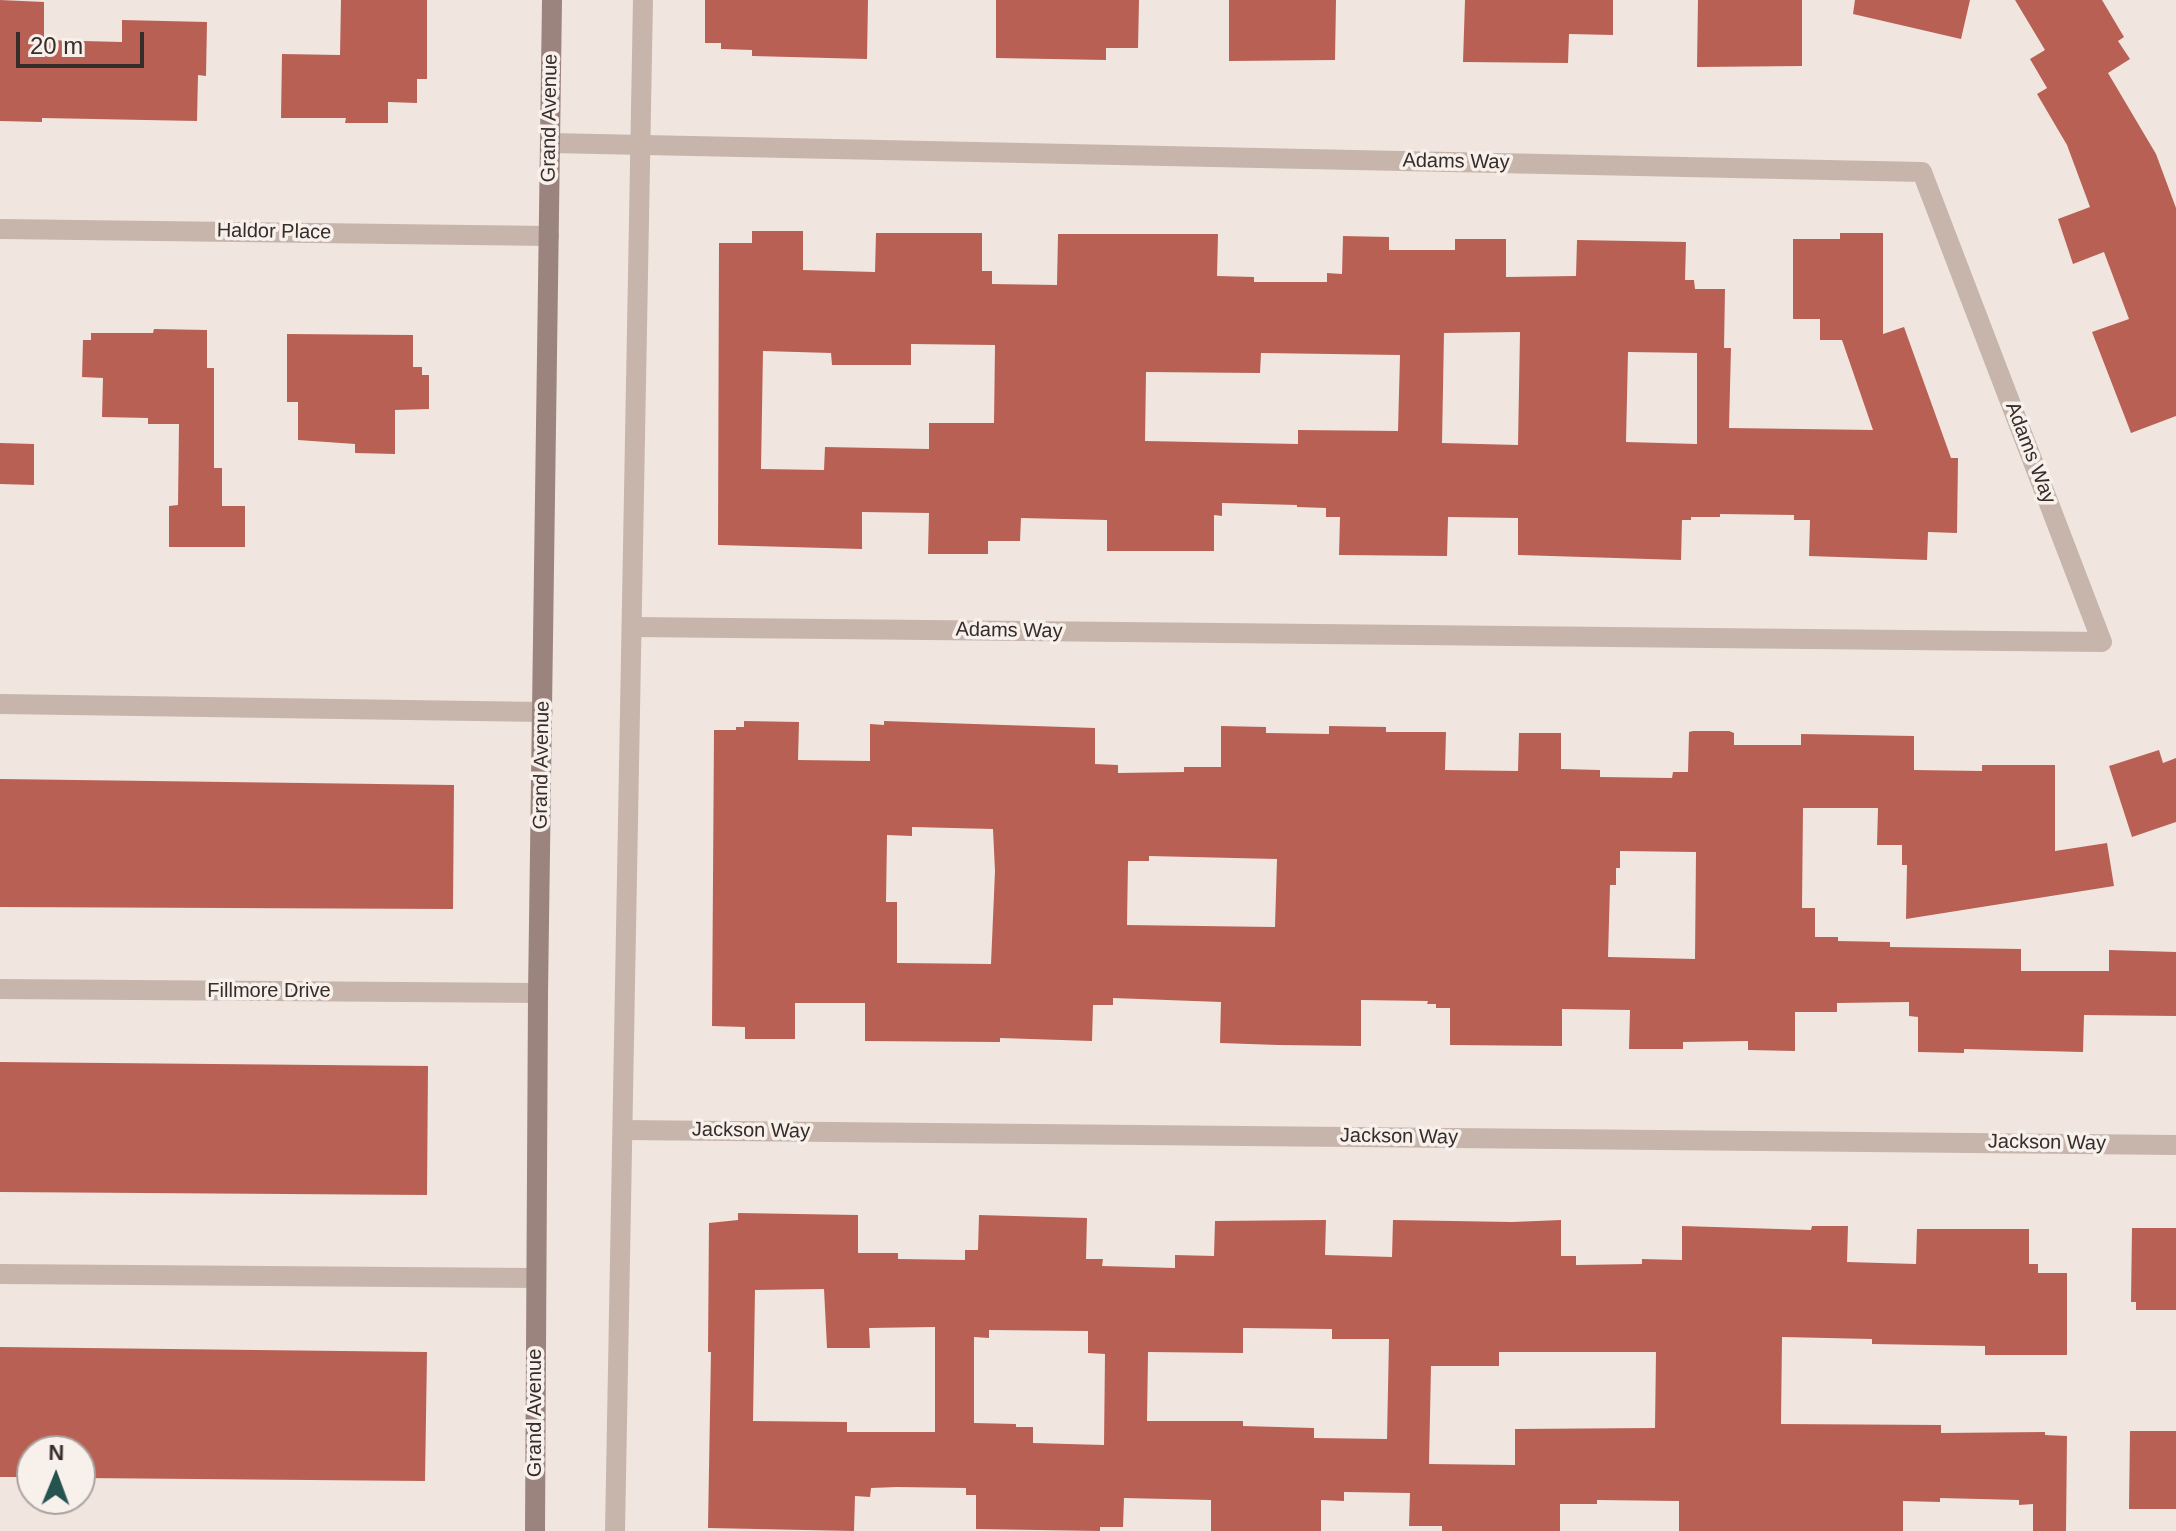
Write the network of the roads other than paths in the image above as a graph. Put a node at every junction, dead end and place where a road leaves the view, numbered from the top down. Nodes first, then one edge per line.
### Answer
1 (552, 0) edge
2 (643, 0) edge
3 (550, 143) junction
4 (641, 145) junction
5 (0, 229) edge
6 (549, 236) junction
7 (632, 627) junction
8 (0, 704) edge
9 (543, 712) junction
10 (0, 989) edge
11 (538, 993) junction
12 (623, 1130) junction
13 (2176, 1145) edge
14 (0, 1274) edge
15 (536, 1278) junction
16 (535, 1531) edge
17 (615, 1531) edge

1 - 3 street, Grand Avenue
2 - 4 street
3 - 4 street, Adams Way
3 - 6 street, Grand Avenue
4 - 7 street
4 - 7 street, Adams Way
5 - 6 street, Haldor Place
6 - 9 street, Grand Avenue
7 - 12 street
8 - 9 street
9 - 11 street, Grand Avenue
10 - 11 street, Fillmore Drive
11 - 15 street, Grand Avenue
12 - 13 street, Jackson Way
12 - 17 street
14 - 15 street
15 - 16 street, Grand Avenue

